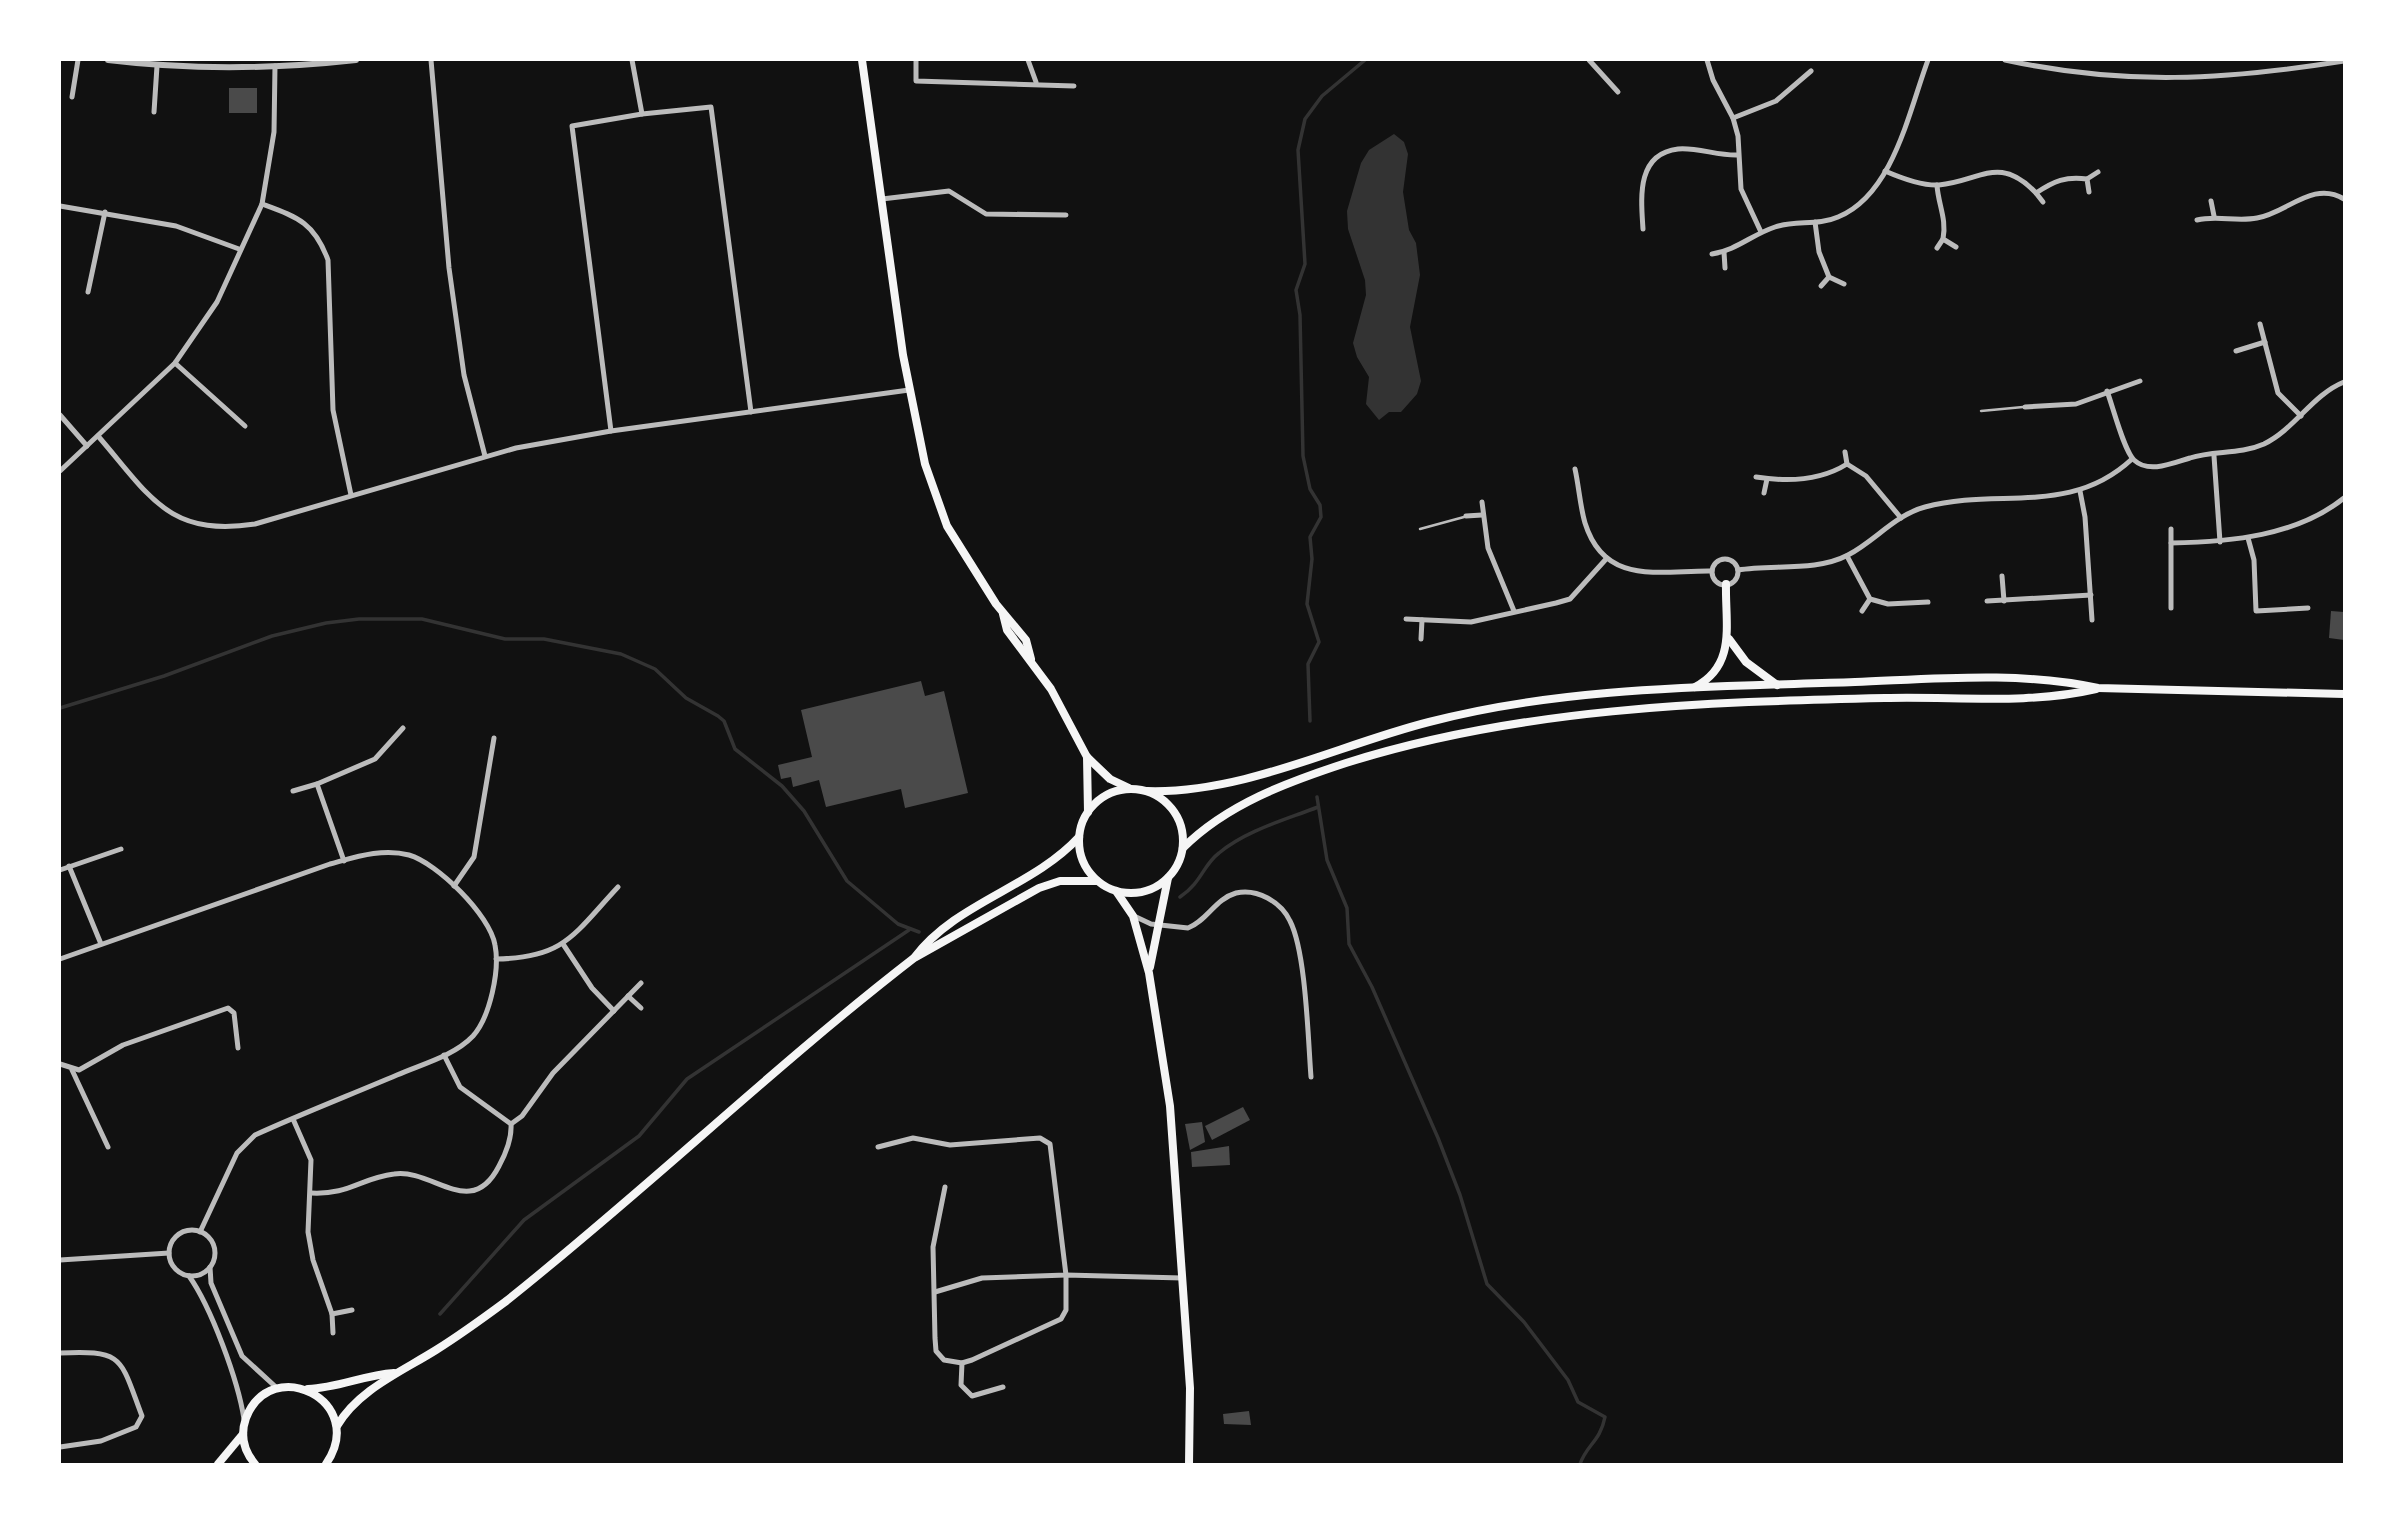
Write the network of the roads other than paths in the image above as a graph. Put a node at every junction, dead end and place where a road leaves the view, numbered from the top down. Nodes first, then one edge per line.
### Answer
1 (78, 60) edge
2 (108, 60) edge
3 (356, 60) edge
4 (431, 60) edge
5 (632, 60) edge
6 (862, 60) edge
7 (916, 60) edge
8 (1028, 60) edge
9 (1589, 60) edge
10 (1707, 60) edge
11 (1928, 60) edge
12 (2004, 60) edge
13 (2344, 61) edge
14 (249, 63) edge
15 (156, 66) junction
16 (275, 66) junction
17 (1811, 71) dead end
18 (1036, 82) junction
19 (1074, 86) dead end
20 (1618, 92) dead end
21 (72, 97) dead end
22 (154, 112) dead end
23 (642, 114) junction
24 (1733, 118) junction
25 (1738, 155) junction
26 (1885, 171) junction
27 (2098, 172) dead end
28 (2087, 179) junction
29 (1937, 185) junction
30 (2089, 192) dead end
31 (2036, 193) junction
32 (882, 199) junction
33 (2344, 199) edge
34 (2211, 201) dead end
35 (2043, 202) dead end
36 (261, 204) junction
37 (60, 206) edge
38 (104, 212) junction
39 (1066, 215) dead end
40 (2214, 216) junction
41 (2197, 220) dead end
42 (1815, 222) junction
43 (1643, 229) dead end
44 (1761, 232) junction
45 (1943, 239) junction
46 (1956, 247) dead end
47 (1937, 248) dead end
48 (239, 249) junction
49 (1724, 252) junction
50 (1712, 254) dead end
51 (1725, 268) dead end
52 (1829, 277) junction
53 (1843, 284) dead end
54 (1821, 286) dead end
55 (88, 292) dead end
56 (2260, 324) dead end
57 (2265, 342) junction
58 (2236, 351) dead end
59 (175, 363) junction
60 (2140, 380) dead end
61 (2344, 382) edge
62 (909, 390) junction
63 (2107, 391) junction
64 (2025, 407) joint
65 (1981, 411) dead end
66 (751, 412) junction
67 (60, 415) edge
68 (2301, 416) junction
69 (245, 426) dead end
70 (611, 431) junction
71 (98, 436) junction
72 (87, 446) junction
73 (1845, 452) dead end
74 (485, 456) junction
75 (2214, 456) junction
76 (2132, 459) junction
77 (1847, 464) junction
78 (1575, 469) dead end
79 (60, 471) edge
80 (1756, 477) dead end
81 (1767, 479) junction
82 (2080, 491) junction
83 (1765, 493) dead end
84 (351, 495) junction
85 (2344, 498) edge
86 (1482, 502) dead end
87 (1466, 516) joint
88 (1482, 516) junction
89 (1901, 518) junction
90 (1420, 528) dead end
91 (2171, 529) dead end
92 (2248, 538) junction
93 (2220, 542) junction
94 (2171, 543) junction
95 (1847, 556) junction
96 (1606, 558) junction
97 (1738, 570) junction
98 (1713, 571) junction
99 (2002, 576) dead end
100 (1726, 584) junction
101 (2091, 595) junction
102 (1870, 599) junction
103 (1987, 601) dead end
104 (2004, 601) junction
105 (1928, 602) dead end
106 (2171, 608) dead end
107 (2308, 608) dead end
108 (1514, 611) junction
109 (1862, 611) dead end
110 (1406, 619) dead end
111 (1422, 620) junction
112 (2092, 620) dead end
113 (1421, 639) dead end
114 (1729, 639) junction
115 (1777, 685) junction
116 (1693, 688) junction
117 (2098, 688) junction
118 (2344, 694) edge
119 (403, 728) dead end
120 (494, 738) dead end
121 (1087, 757) junction
122 (317, 784) junction
123 (1129, 789) junction
124 (293, 791) dead end
125 (1147, 791) junction
126 (1088, 812) junction
127 (1079, 837) junction
128 (1183, 848) junction
129 (121, 849) dead end
130 (344, 861) junction
131 (69, 866) junction
132 (60, 870) edge
133 (1168, 878) junction
134 (1098, 881) junction
135 (454, 886) junction
136 (618, 887) dead end
137 (1116, 891) junction
138 (1133, 916) junction
139 (1157, 925) junction
140 (101, 944) junction
141 (563, 944) junction
142 (914, 958) junction
143 (60, 959) edge
144 (496, 960) junction
145 (1149, 973) junction
146 (641, 983) dead end
147 (628, 996) junction
148 (641, 1008) dead end
149 (614, 1011) junction
150 (238, 1048) dead end
151 (444, 1055) junction
152 (60, 1064) edge
153 (72, 1070) junction
154 (1311, 1077) dead end
155 (293, 1119) junction
156 (512, 1125) junction
157 (108, 1147) dead end
158 (878, 1147) dead end
159 (945, 1186) dead end
160 (311, 1193) junction
161 (200, 1232) junction
162 (169, 1253) junction
163 (60, 1260) edge
164 (210, 1267) junction
165 (1066, 1275) junction
166 (189, 1276) junction
167 (1182, 1278) junction
168 (935, 1292) junction
169 (352, 1310) dead end
170 (332, 1314) junction
171 (333, 1333) dead end
172 (60, 1353) edge
173 (962, 1363) junction
174 (394, 1373) junction
175 (1003, 1387) dead end
176 (278, 1389) junction
177 (305, 1389) junction
178 (245, 1422) junction
179 (337, 1426) junction
180 (243, 1434) junction
181 (60, 1447) edge
182 (218, 1465) edge
183 (255, 1465) edge
184 (326, 1465) edge
185 (1189, 1465) edge

1 - 21 street
2 - 15 street
3 - 16 street
4 - 74 street
5 - 23 street
6 - 32 main road
7 - 18 street
8 - 18 street
9 - 20 street
10 - 24 street
11 - 26 street
12 - 13 street
14 - 15 street
14 - 16 street
15 - 22 street
16 - 36 street
17 - 24 street
18 - 19 street
23 - 66 street
23 - 70 street
24 - 25 street
25 - 43 street
25 - 44 street
26 - 29 street
26 - 42 street
27 - 28 street
28 - 30 street
28 - 31 street
29 - 31 street
29 - 45 street
31 - 35 street
32 - 39 street
32 - 62 main road
33 - 40 street
34 - 40 street
36 - 48 street
36 - 84 street
37 - 38 street
38 - 48 street
38 - 55 street
40 - 41 street
42 - 44 street
42 - 52 street
44 - 49 street
45 - 46 street
45 - 47 street
48 - 59 street
49 - 50 street
49 - 51 street
52 - 53 street
52 - 54 street
56 - 57 street
57 - 58 street
57 - 68 street
59 - 69 street
59 - 71 street
60 - 63 street
61 - 68 street
62 - 66 street
62 - 121 main road
63 - 64 street
63 - 76 street
64 - 65 lane
66 - 70 street
67 - 72 street
68 - 75 street
70 - 74 street
71 - 72 street
71 - 84 street
72 - 79 street
73 - 77 street
74 - 84 street
75 - 76 street
75 - 93 street
76 - 82 street
77 - 81 street
77 - 89 street
78 - 96 street
80 - 81 street
81 - 83 street
82 - 89 street
82 - 101 street
85 - 92 street
86 - 88 street
87 - 88 street
87 - 90 lane
88 - 108 street
89 - 95 street
91 - 94 street
92 - 93 street
92 - 107 street
93 - 94 street
94 - 106 street
95 - 97 street
95 - 102 street
96 - 98 street
96 - 108 street
97 - 98 street
97 - 100 street
98 - 100 street
99 - 104 street
100 - 114 main road
101 - 104 street
101 - 112 street
102 - 105 street
102 - 109 street
103 - 104 street
108 - 111 street
110 - 111 street
111 - 113 street
114 - 115 main road
114 - 116 main road
115 - 116 main road
115 - 117 main road
116 - 125 main road
117 - 118 main road
117 - 128 main road
119 - 122 street
120 - 135 street
121 - 123 main road
121 - 126 main road
122 - 124 street
122 - 130 street
123 - 125 main road
123 - 126 main road
125 - 128 main road
126 - 127 main road
127 - 134 main road
127 - 142 main road
128 - 133 main road
129 - 131 street
130 - 135 street
130 - 140 street
131 - 132 street
131 - 140 street
133 - 137 main road
133 - 139 main road
134 - 137 main road
134 - 142 main road
135 - 144 street
136 - 141 street
137 - 138 main road
138 - 139 street
138 - 145 main road
139 - 145 main road
139 - 154 street
140 - 143 street
141 - 144 street
141 - 149 street
142 - 174 main road
144 - 151 street
145 - 167 main road
146 - 147 street
147 - 148 street
147 - 149 street
149 - 156 street
150 - 153 street
151 - 155 street
151 - 156 street
152 - 153 street
153 - 157 street
155 - 160 street
155 - 161 street
156 - 160 street
158 - 165 street
159 - 168 street
160 - 170 street
161 - 162 street
161 - 164 street
162 - 163 street
162 - 166 street
164 - 166 street
164 - 176 street
165 - 167 street
165 - 168 street
165 - 173 street
166 - 178 street
167 - 185 main road
168 - 173 street
169 - 170 street
170 - 171 street
172 - 181 street
173 - 175 street
174 - 177 main road
174 - 179 main road
176 - 177 main road
176 - 178 main road
177 - 179 main road
178 - 180 main road
179 - 184 main road
180 - 182 main road
180 - 183 main road

